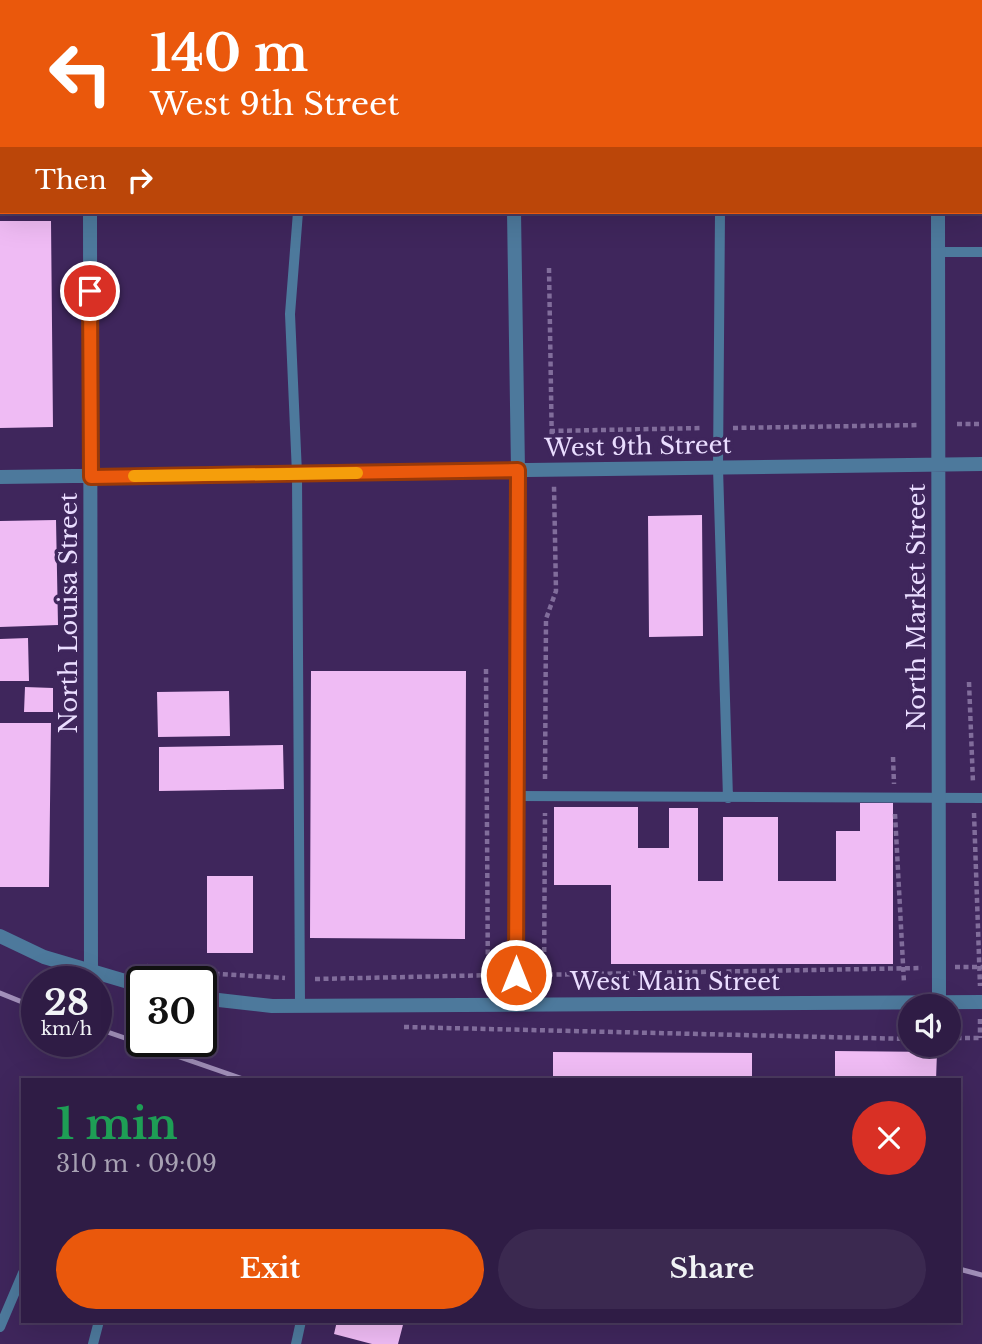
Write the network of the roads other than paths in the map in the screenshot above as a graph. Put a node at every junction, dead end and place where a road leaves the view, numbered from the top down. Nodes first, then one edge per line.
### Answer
1 (90, 214) edge
2 (298, 214) edge
3 (514, 214) edge
4 (720, 214) edge
5 (938, 214) edge
6 (938, 252) junction
7 (982, 252) edge
8 (939, 464) junction
9 (982, 464) edge
10 (718, 468) junction
11 (518, 470) junction
12 (297, 474) junction
13 (0, 477) edge
14 (91, 477) junction
15 (517, 796) junction
16 (728, 798) junction
17 (939, 798) junction
18 (978, 798) edge
19 (0, 936) edge
20 (70, 966) edge
21 (91, 966) edge
22 (939, 994) edge
23 (217, 999) edge
24 (961, 1002) edge
25 (981, 1002) edge
26 (898, 1003) edge
27 (515, 1005) junction
28 (300, 1006) junction
29 (21, 1278) edge
30 (98, 1323) edge
31 (301, 1323) edge
32 (0, 1326) edge
33 (93, 1344) edge
34 (296, 1344) edge

1 - 14 street, North Louisa Street
2 - 12 lane
3 - 11 street
4 - 10 lane
5 - 6 street, North Market Street
6 - 7 lane
6 - 8 street, North Market Street
8 - 9 street, West 9th Street
8 - 10 street, West 9th Street
8 - 17 street, North Market Street
10 - 11 street, West 9th Street
10 - 16 lane
11 - 12 street, West 9th Street
11 - 15 street
12 - 14 street, West 9th Street
12 - 28 lane
13 - 14 street, West 9th Street
14 - 21 street, North Louisa Street
15 - 16 lane
15 - 27 street
16 - 17 lane
17 - 18 lane
17 - 22 street, North Market Street
19 - 20 street
23 - 28 street, West Main Street
24 - 25 street, West Main Street
26 - 27 street, West Main Street
27 - 28 street, West Main Street
29 - 32 lane
30 - 33 lane
31 - 34 lane

